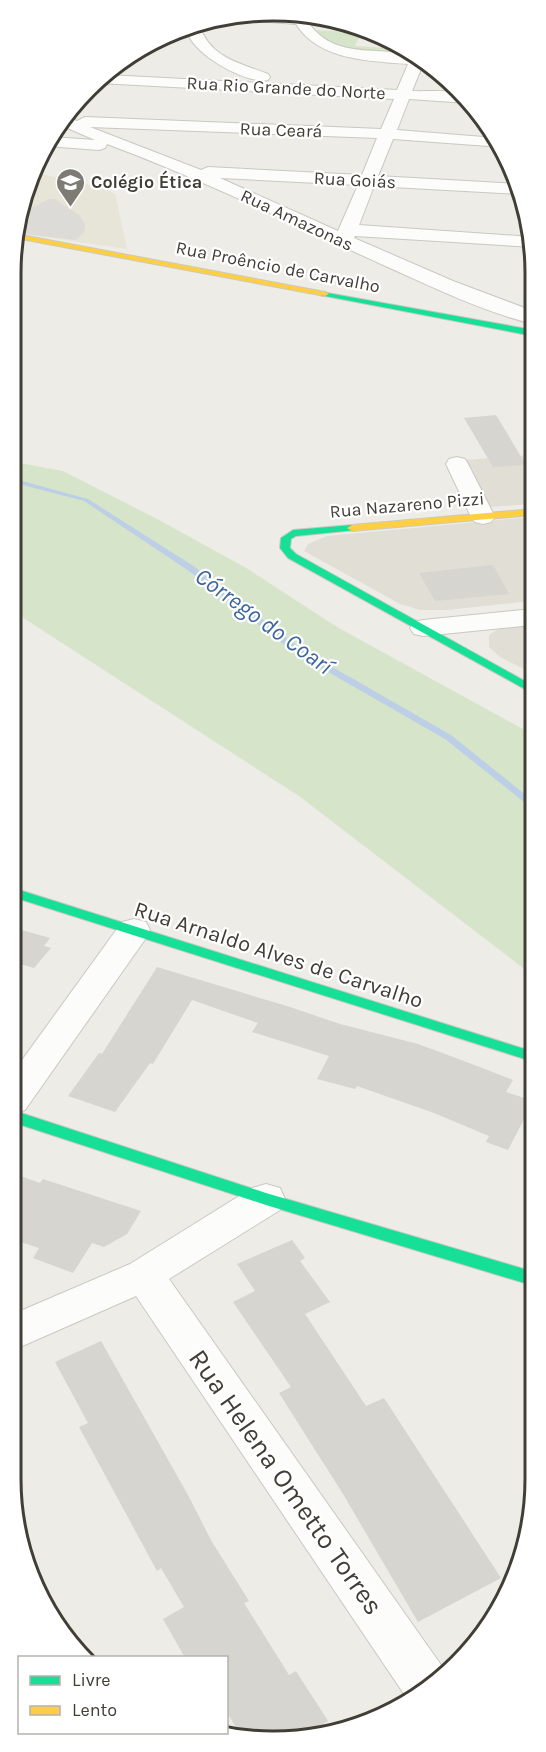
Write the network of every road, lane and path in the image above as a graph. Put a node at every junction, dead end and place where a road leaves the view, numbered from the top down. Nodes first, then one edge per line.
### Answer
1 (304, 23) edge
2 (195, 33) edge
3 (406, 59) edge
4 (417, 66) edge
5 (120, 73) edge
6 (113, 79) edge
7 (132, 80) junction
8 (338, 91) junction
9 (405, 94) junction
10 (453, 97) edge
11 (72, 121) edge
12 (70, 124) edge
13 (388, 134) junction
14 (488, 142) edge
15 (58, 143) edge
16 (127, 147) junction
17 (192, 172) junction
18 (369, 180) junction
19 (511, 189) edge
20 (346, 236) junction
21 (23, 238) edge
22 (34, 239) joint
23 (523, 242) edge
24 (475, 298) junction
25 (525, 301) edge
26 (525, 315) edge
27 (525, 331) edge
28 (457, 464) dead end
29 (525, 513) edge
30 (483, 517) junction
31 (525, 617) edge
32 (423, 628) junction
33 (525, 686) edge
34 (21, 895) edge
35 (134, 930) junction
36 (525, 1054) edge
37 (21, 1088) edge
38 (21, 1119) edge
39 (266, 1199) junction
40 (144, 1275) junction
41 (525, 1276) edge
42 (21, 1330) edge
43 (423, 1681) edge

1 - 3 street
2 - 8 street
4 - 9 street
5 - 7 street
6 - 7 street, Rua Rio Grande do Norte
7 - 8 street, Rua Rio Grande do Norte
8 - 9 street, Rua Rio Grande do Norte
9 - 10 street, Rua Rio Grande do Norte
9 - 13 street
11 - 13 street, Rua Ceará
12 - 16 street, Rua Amazonas
13 - 14 street, Rua Ceará
13 - 18 street
15 - 16 street
16 - 17 street, Rua Amazonas
17 - 18 street, Rua Goiás
17 - 20 street, Rua Amazonas
18 - 19 street, Rua Goiás
18 - 20 street
20 - 23 street
20 - 24 street, Rua Amazonas
21 - 22 street
22 - 27 street, Rua Proêncio de Carvalho
24 - 25 street
24 - 26 street, Rua Amazonas
28 - 30 street
29 - 30 street, Rua Nazareno Pizzi
30 - 32 street, Rua Nazareno Pizzi
31 - 32 street
32 - 33 street
34 - 35 street, Rua Arnaldo Alves de Carvalho
35 - 36 street, Rua Arnaldo Alves de Carvalho
35 - 37 street
38 - 39 street
39 - 40 street
39 - 41 street
40 - 42 street
40 - 43 street, Rua Helena Ometto Torres

